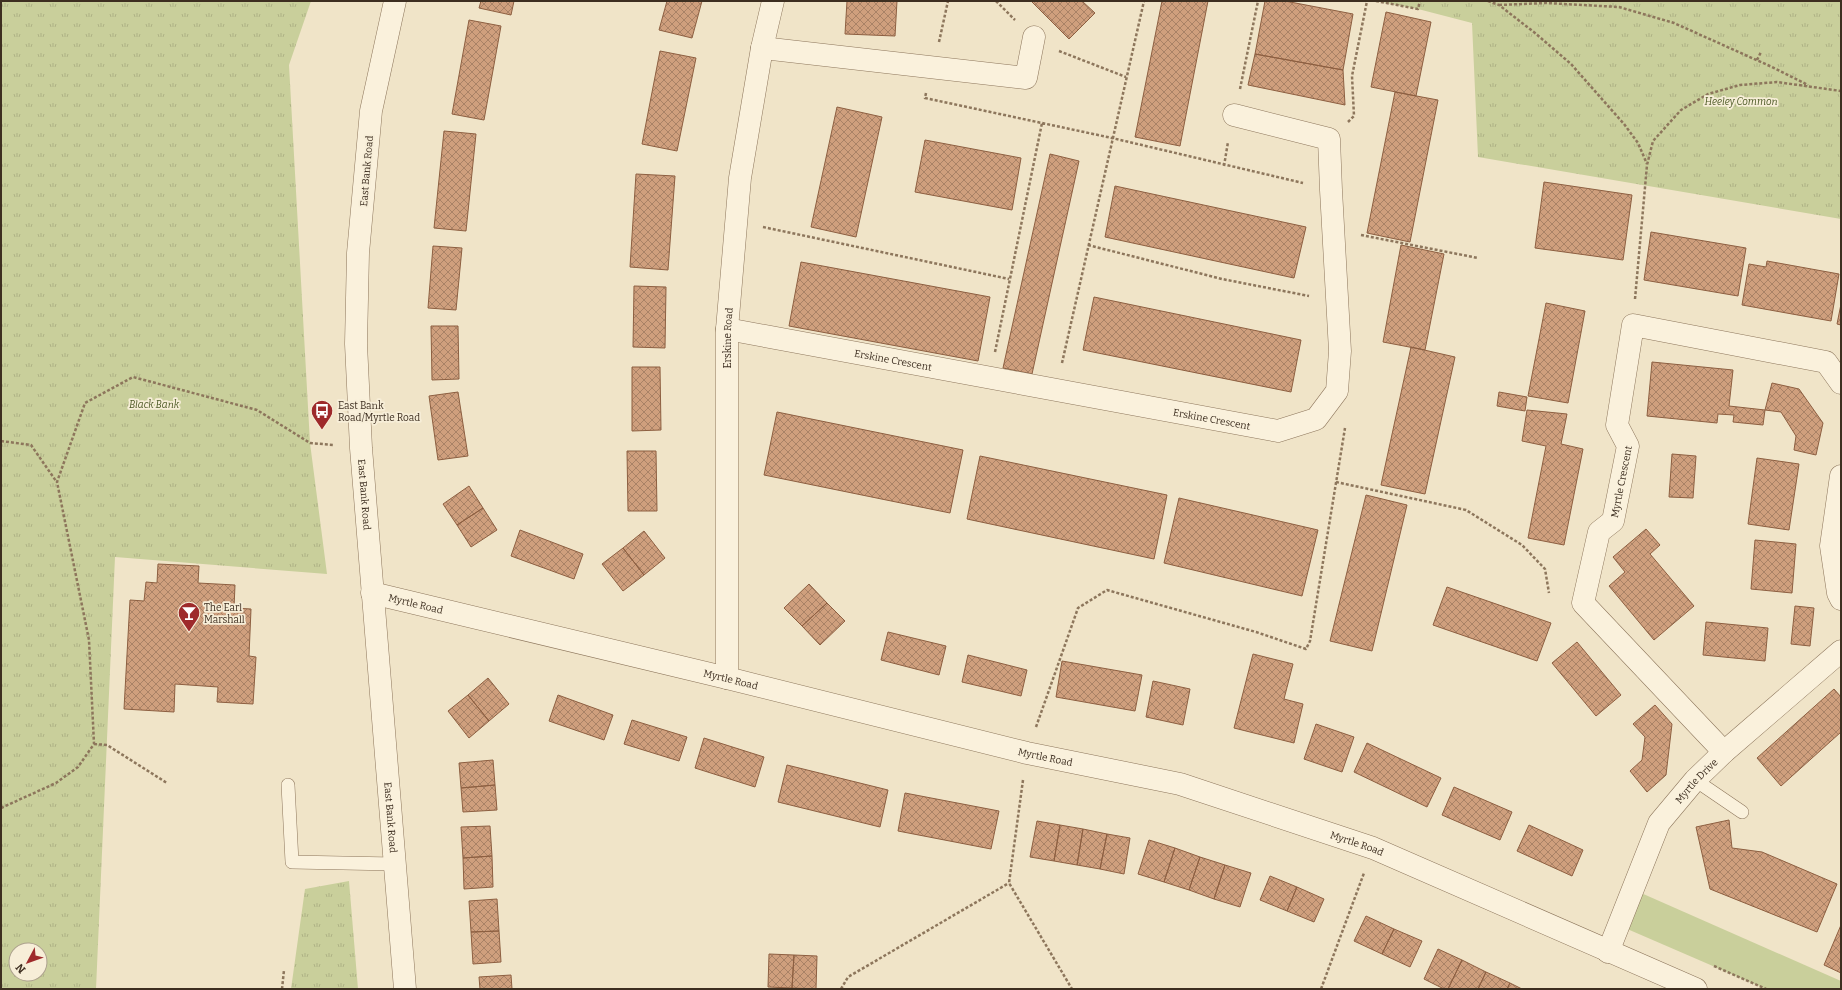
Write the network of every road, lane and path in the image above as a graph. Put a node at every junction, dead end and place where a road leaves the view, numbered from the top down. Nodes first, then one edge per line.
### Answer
1 (395, 1) edge
2 (773, 1) edge
3 (948, 1) edge
4 (1144, 1) edge
5 (1258, 1) edge
6 (1367, 1) edge
7 (1376, 1) edge
8 (1420, 1) edge
9 (1488, 1) edge
10 (1499, 5) junction
11 (1034, 37) dead end
12 (762, 48) junction
13 (1761, 52) dead end
14 (1757, 60) junction
15 (932, 67) junction
16 (1811, 87) junction
17 (1841, 91) edge
18 (924, 98) dead end
19 (1234, 115) junction
20 (1354, 116) dead end
21 (1042, 123) junction
22 (1112, 138) junction
23 (1647, 165) junction
24 (1224, 166) junction
25 (1331, 190) junction
26 (737, 222) junction
27 (1333, 229) junction
28 (1088, 245) junction
29 (1478, 258) dead end
30 (1009, 279) junction
31 (1337, 301) junction
32 (1633, 325) junction
33 (727, 329) junction
34 (990, 378) junction
35 (1841, 383) edge
36 (1056, 390) junction
37 (1345, 427) dead end
38 (1, 442) edge
39 (361, 448) junction
40 (1841, 476) edge
41 (57, 482) junction
42 (1336, 482) junction
43 (372, 593) junction
44 (1549, 593) dead end
45 (1841, 599) edge
46 (1841, 651) edge
47 (727, 678) junction
48 (94, 744) junction
49 (1724, 752) junction
50 (1027, 753) junction
51 (1695, 780) junction
52 (167, 782) dead end
53 (288, 785) dead end
54 (1, 808) edge
55 (1742, 812) dead end
56 (1373, 848) junction
57 (394, 864) junction
58 (1009, 883) junction
59 (1608, 952) junction
60 (284, 970) dead end
61 (282, 989) edge
62 (405, 989) edge
63 (841, 989) edge
64 (1072, 989) edge
65 (1321, 989) edge
66 (1696, 989) edge

1 - 39 street, East Bank Road
2 - 12 street, Erskine Road
3 - 15 path
4 - 22 path
5 - 19 path
6 - 20 path
7 - 8 path
9 - 10 path
10 - 14 path
10 - 23 path
11 - 15 street
12 - 15 street
12 - 26 street, Erskine Road
13 - 14 path
14 - 16 path
16 - 17 path
16 - 23 path
18 - 21 path
19 - 24 path
19 - 25 street, Erskine Crescent
21 - 22 path
21 - 30 path
22 - 24 path
22 - 28 path
23 - 32 path
24 - 25 path
25 - 27 street, Erskine Crescent
26 - 30 path
26 - 33 street, Erskine Road
27 - 29 path
27 - 31 street, Erskine Crescent
28 - 31 path
28 - 36 path
30 - 34 path
31 - 36 street, Erskine Crescent
32 - 35 street
32 - 49 street, Myrtle Crescent
33 - 34 street, Erskine Crescent
33 - 47 street, Erskine Road
34 - 36 street, Erskine Crescent
37 - 42 path
38 - 41 path
39 - 41 path
39 - 43 street, East Bank Road
40 - 45 street
41 - 48 path
42 - 44 path
42 - 50 path
43 - 47 street, Myrtle Road
43 - 57 street, East Bank Road
46 - 49 street, Myrtle Drive
47 - 50 street, Myrtle Road
48 - 52 path
48 - 54 path
49 - 51 street, Myrtle Drive
50 - 56 street, Myrtle Road
50 - 58 path
51 - 55 lane
51 - 59 street, Myrtle Drive
53 - 57 lane
56 - 59 street, Myrtle Road
56 - 65 path
57 - 62 street, East Bank Road
58 - 63 path
58 - 64 path
59 - 66 street, Myrtle Road
60 - 61 path

